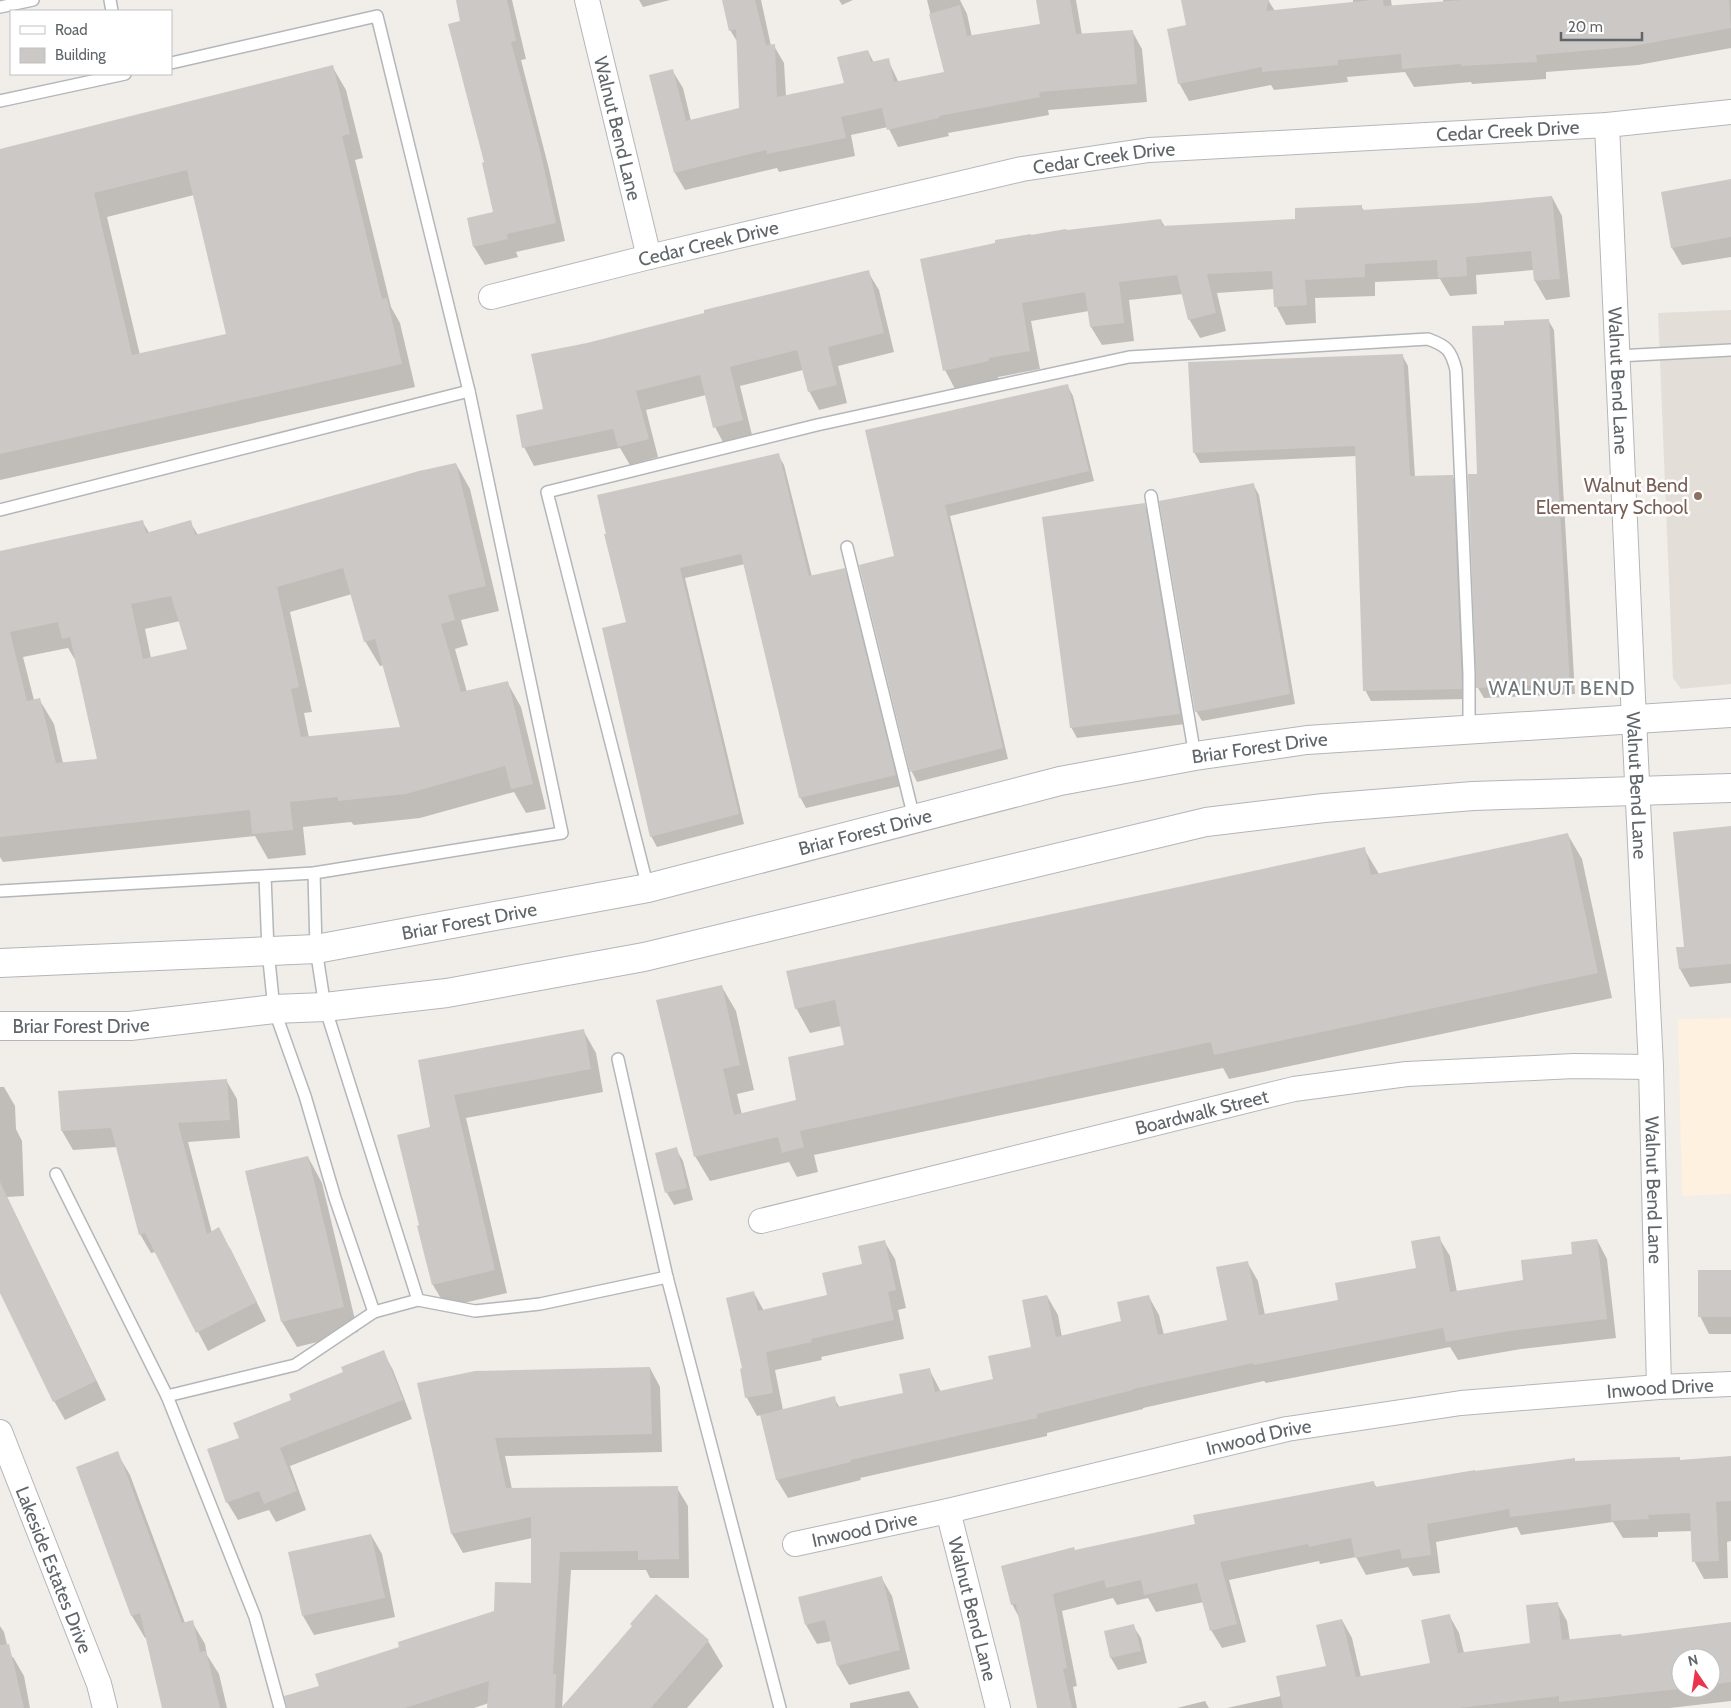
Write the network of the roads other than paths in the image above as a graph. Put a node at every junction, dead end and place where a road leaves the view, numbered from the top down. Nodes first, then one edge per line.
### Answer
1 (33, 0) edge
2 (587, 0) edge
3 (0, 7) edge
4 (172, 63) edge
5 (120, 75) edge
6 (0, 101) edge
7 (1731, 112) edge
8 (1607, 125) junction
9 (649, 257) junction
10 (491, 297) dead end
11 (1731, 350) edge
12 (1617, 356) junction
13 (469, 391) junction
14 (1151, 496) dead end
15 (0, 510) edge
16 (847, 547) dead end
17 (1731, 713) edge
18 (1634, 720) junction
19 (1469, 730) junction
20 (1195, 756) junction
21 (1731, 788) edge
22 (1637, 791) junction
23 (914, 818) junction
24 (314, 873) junction
25 (265, 876) junction
26 (648, 888) junction
27 (0, 891) edge
28 (316, 949) junction
29 (268, 951) junction
30 (0, 963) edge
31 (325, 1007) junction
32 (274, 1009) junction
33 (0, 1026) edge
34 (618, 1060) dead end
35 (1651, 1067) junction
36 (56, 1174) dead end
37 (760, 1221) dead end
38 (668, 1277) junction
39 (418, 1300) junction
40 (374, 1312) junction
41 (1731, 1384) edge
42 (1659, 1387) junction
43 (167, 1396) junction
44 (0, 1432) edge
45 (948, 1511) junction
46 (795, 1544) dead end
47 (105, 1708) edge
48 (280, 1708) edge
49 (780, 1708) edge
50 (998, 1708) edge

1 - 3 lane
2 - 9 street, Walnut Bend Lane
4 - 13 lane
5 - 6 lane
7 - 8 street, Cedar Creek Drive
8 - 9 street, Cedar Creek Drive
8 - 12 street, Walnut Bend Lane
9 - 10 street, Cedar Creek Drive
11 - 12 lane
12 - 18 street, Walnut Bend Lane
13 - 15 lane
13 - 24 lane
14 - 20 lane
16 - 23 lane
17 - 18 main road, Briar Forest Drive
18 - 19 main road, Briar Forest Drive
18 - 22 street, Walnut Bend Lane
19 - 20 main road, Briar Forest Drive
19 - 26 lane
20 - 23 main road, Briar Forest Drive
21 - 22 main road, Briar Forest Drive
22 - 31 main road, Briar Forest Drive
22 - 35 street, Walnut Bend Lane
23 - 26 main road, Briar Forest Drive
24 - 25 lane
24 - 28 lane
25 - 27 lane
25 - 29 lane
26 - 28 main road, Briar Forest Drive
28 - 29 main road, Briar Forest Drive
28 - 31 lane
29 - 30 main road, Briar Forest Drive
29 - 32 lane
31 - 32 main road, Briar Forest Drive
31 - 39 lane
32 - 33 main road, Briar Forest Drive
32 - 40 lane
34 - 38 lane
35 - 37 street, Boardwalk Street
35 - 42 street, Walnut Bend Lane
36 - 43 lane
38 - 39 lane
38 - 49 lane
39 - 40 lane
40 - 43 lane
41 - 42 street, Inwood Drive
42 - 45 street, Inwood Drive
43 - 48 lane
44 - 47 street, Lakeside Estates Drive
45 - 46 street, Inwood Drive
45 - 50 street, Walnut Bend Lane

